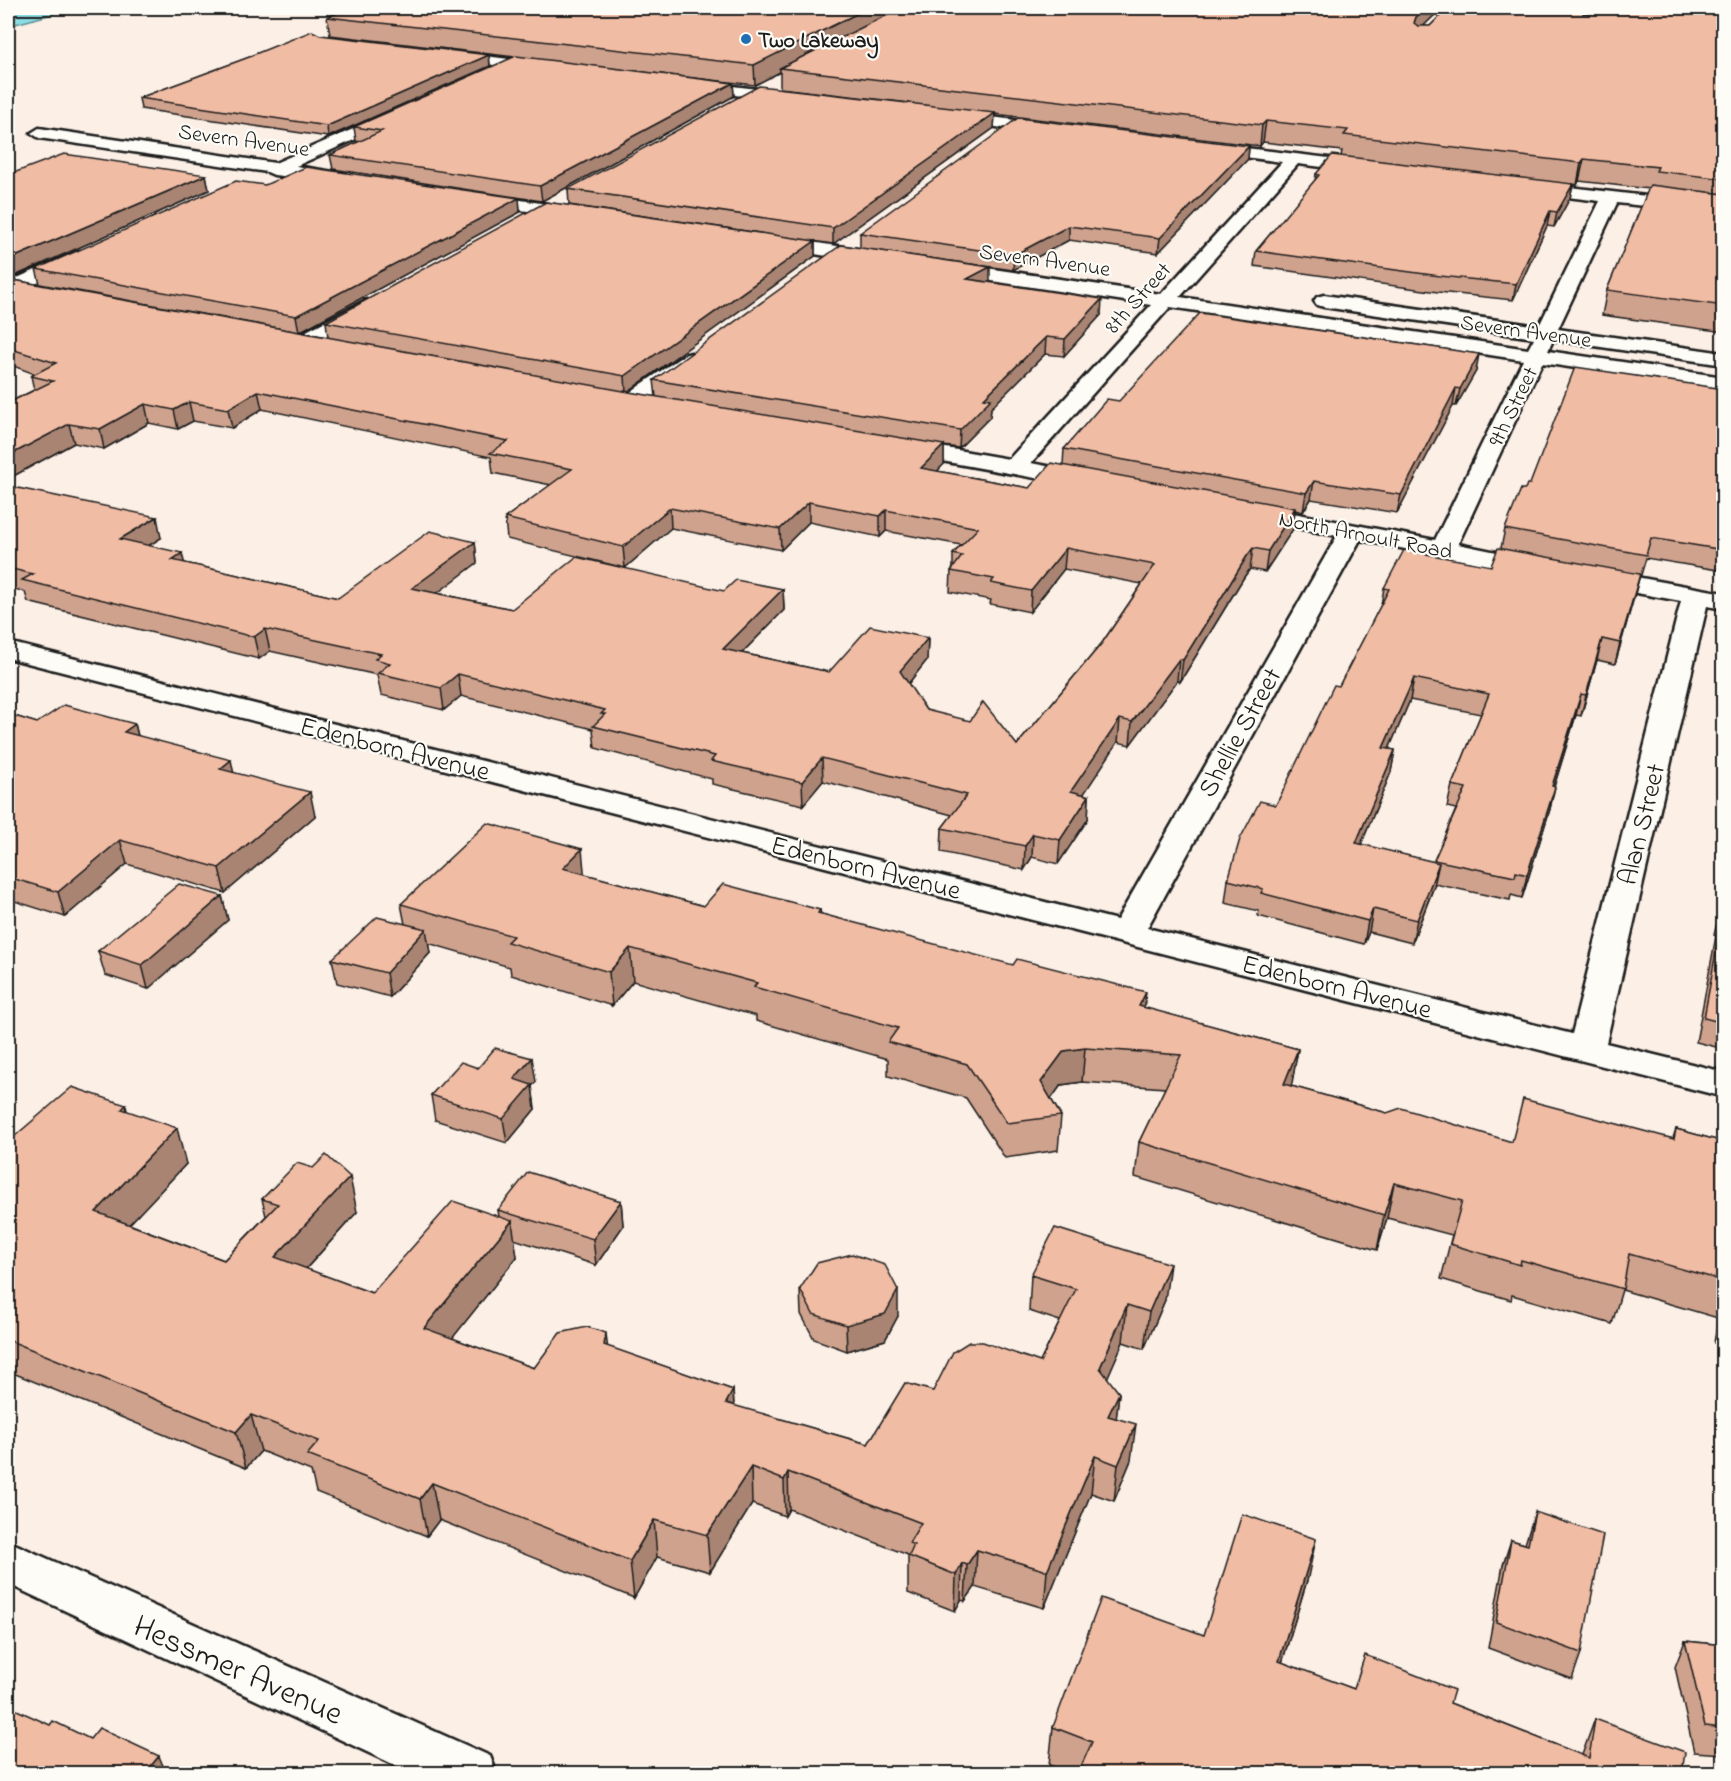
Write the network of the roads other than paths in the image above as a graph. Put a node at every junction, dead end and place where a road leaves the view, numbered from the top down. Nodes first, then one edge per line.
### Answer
1 (424, 52) edge
2 (514, 63) junction
3 (560, 69) edge
4 (784, 77) edge
5 (482, 78) edge
6 (675, 83) edge
7 (755, 93) junction
8 (814, 100) edge
9 (417, 106) edge
10 (725, 110) edge
11 (930, 115) edge
12 (1012, 125) junction
13 (1071, 132) edge
14 (39, 133) dead end
15 (993, 138) edge
16 (1188, 146) edge
17 (274, 149) dead end
18 (310, 154) junction
19 (344, 159) edge
20 (1294, 159) junction
21 (277, 169) junction
22 (1389, 170) edge
23 (358, 181) edge
24 (245, 183) edge
25 (1506, 184) edge
26 (451, 195) edge
27 (1611, 197) junction
28 (564, 198) dead end
29 (544, 208) junction
30 (1724, 210) edge
31 (603, 217) edge
32 (523, 220) edge
33 (861, 234) edge
34 (755, 240) edge
35 (96, 250) edge
36 (837, 252) junction
37 (896, 261) edge
38 (819, 266) edge
39 (931, 266) edge
40 (1161, 278) dead end
41 (1184, 281) junction
42 (1208, 284) dead end
43 (9, 288) edge
44 (45, 294) edge
45 (1301, 298) dead end
46 (376, 301) edge
47 (1165, 301) junction
48 (1547, 334) junction
49 (279, 337) edge
50 (302, 341) junction
51 (337, 347) edge
52 (706, 348) edge
53 (1537, 356) junction
54 (1724, 359) edge
55 (1724, 384) edge
56 (608, 398) edge
57 (632, 402) junction
58 (666, 408) edge
59 (876, 443) edge
60 (1015, 467) junction
61 (1108, 485) edge
62 (1224, 507) edge
63 (1352, 532) junction
64 (1443, 549) junction
65 (1710, 599) edge
66 (8, 650) edge
67 (1127, 933) junction
68 (1586, 1051) junction
69 (1724, 1085) edge
70 (8, 1562) edge
71 (471, 1773) edge

1 - 2 street
2 - 3 street
2 - 5 street
4 - 7 street
6 - 7 street
7 - 8 street
7 - 10 street
9 - 18 street
11 - 12 street
12 - 13 street
12 - 15 street
14 - 21 street, Severn Avenue
16 - 20 street
17 - 18 street, Severn Avenue
18 - 19 street, Severn Avenue
18 - 21 street
20 - 22 street
20 - 41 street, 8th Street
21 - 23 street, Severn Avenue
21 - 24 street
25 - 27 street
26 - 29 street
27 - 30 street
27 - 48 street, 9th Street
28 - 29 street
29 - 31 street
29 - 32 street
33 - 36 street
34 - 36 street
35 - 43 street
36 - 37 street
36 - 38 street
39 - 47 street, Severn Avenue
40 - 41 street
41 - 42 street
41 - 47 street, 8th Street
43 - 44 street
45 - 48 street, Severn Avenue
46 - 50 street
47 - 53 street, Severn Avenue
47 - 60 street, 8th Street
48 - 53 street, 9th Street
48 - 54 street, Severn Avenue
49 - 50 street
50 - 51 street
52 - 57 street
53 - 55 street, Severn Avenue
53 - 64 street, 9th Street
56 - 57 street
57 - 58 street
59 - 60 street
60 - 61 street
62 - 63 street, North Arnoult Road
63 - 64 street, North Arnoult Road
63 - 67 street, Shellie Street
64 - 65 street, North Arnoult Road
65 - 68 street, Alan Street
66 - 67 street, Edenborn Avenue
67 - 68 street, Edenborn Avenue
68 - 69 street, Edenborn Avenue
70 - 71 street, Hessmer Avenue

